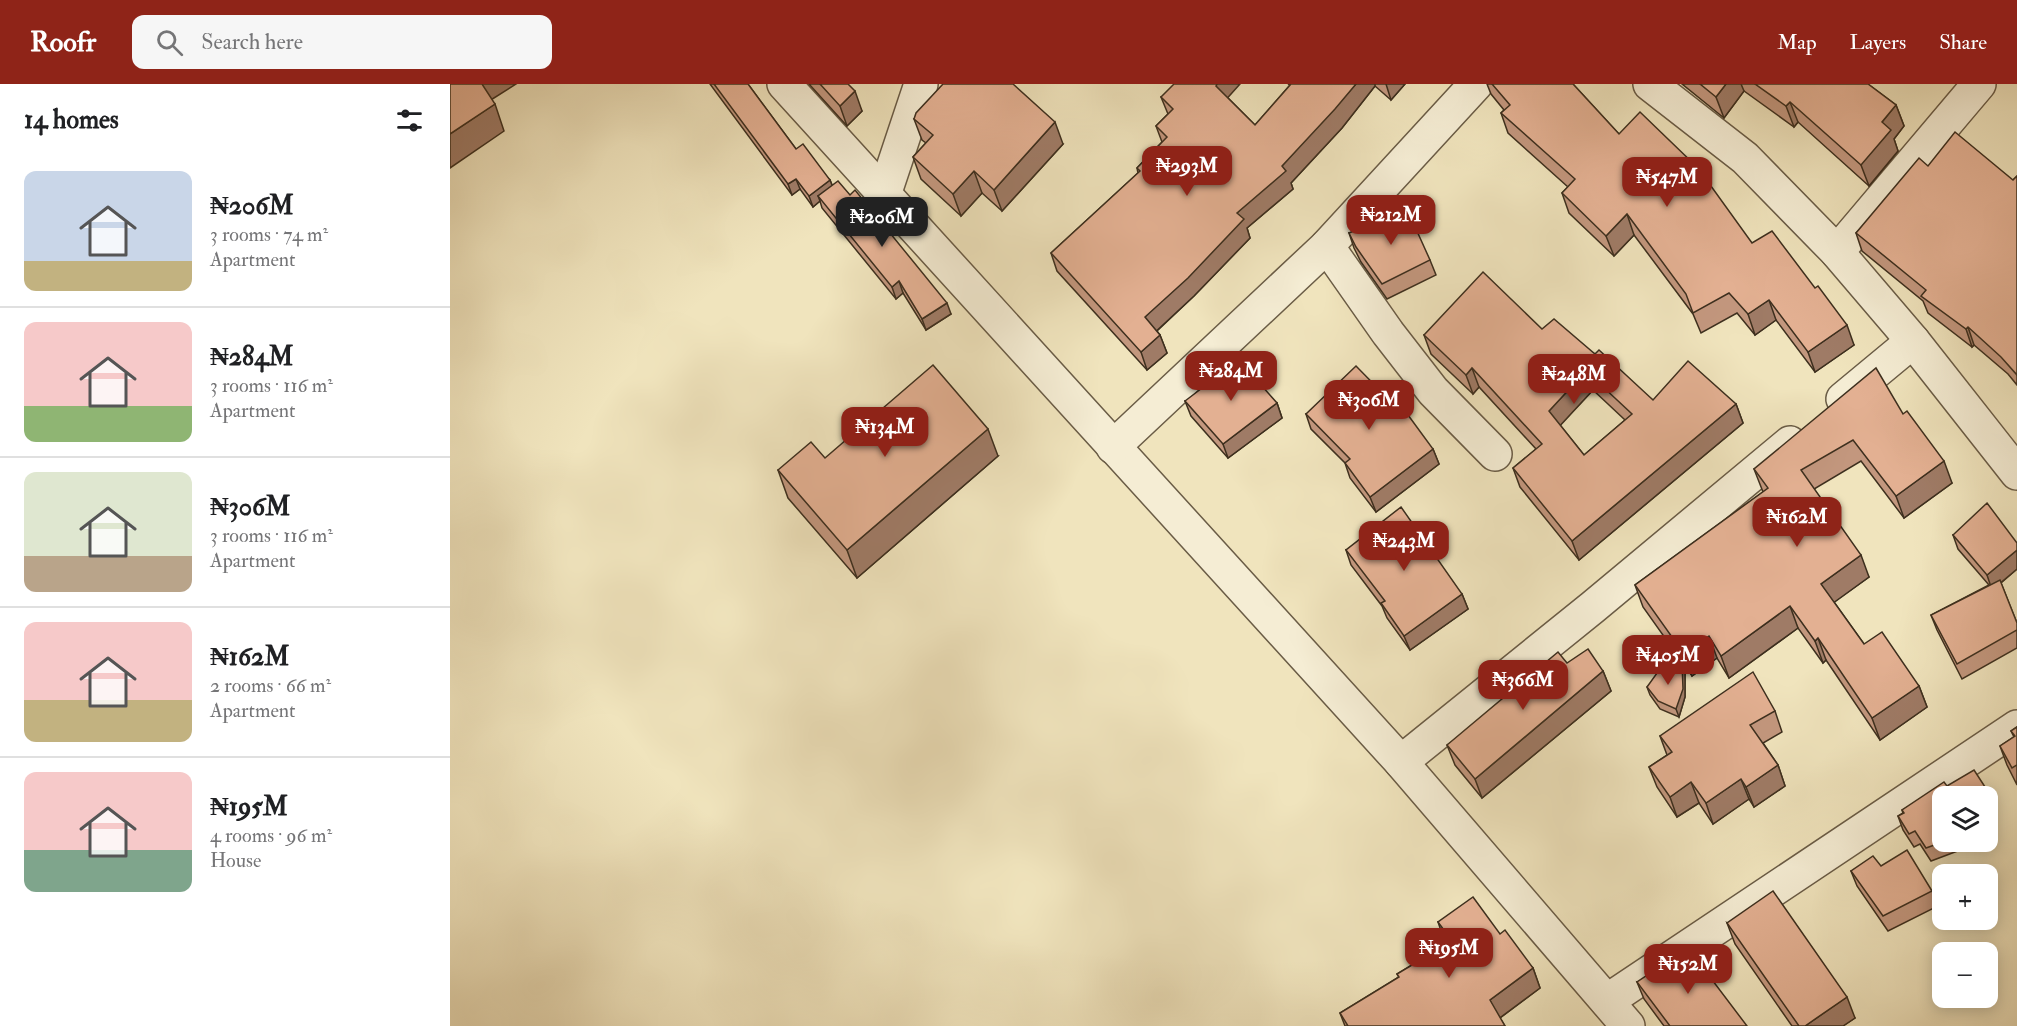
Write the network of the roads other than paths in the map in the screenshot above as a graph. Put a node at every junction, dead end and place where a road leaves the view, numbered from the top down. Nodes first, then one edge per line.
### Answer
1 (784, 84) edge
2 (921, 84) edge
3 (1476, 84) edge
4 (1650, 84) edge
5 (1979, 84) edge
6 (884, 195) junction
7 (1327, 246) junction
8 (1837, 252) junction
9 (1913, 340) junction
10 (1113, 447) junction
11 (1495, 454) dead end
12 (2017, 473) edge
13 (2017, 728) edge
14 (1401, 762) junction
15 (1606, 1001) junction
16 (1628, 1026) edge

1 - 6 street
2 - 6 street
3 - 7 street
4 - 8 street
5 - 8 street
6 - 10 street
7 - 10 street
7 - 11 street
8 - 9 street
9 - 12 street
9 - 14 street
10 - 14 street
13 - 15 street
14 - 15 street
15 - 16 street

